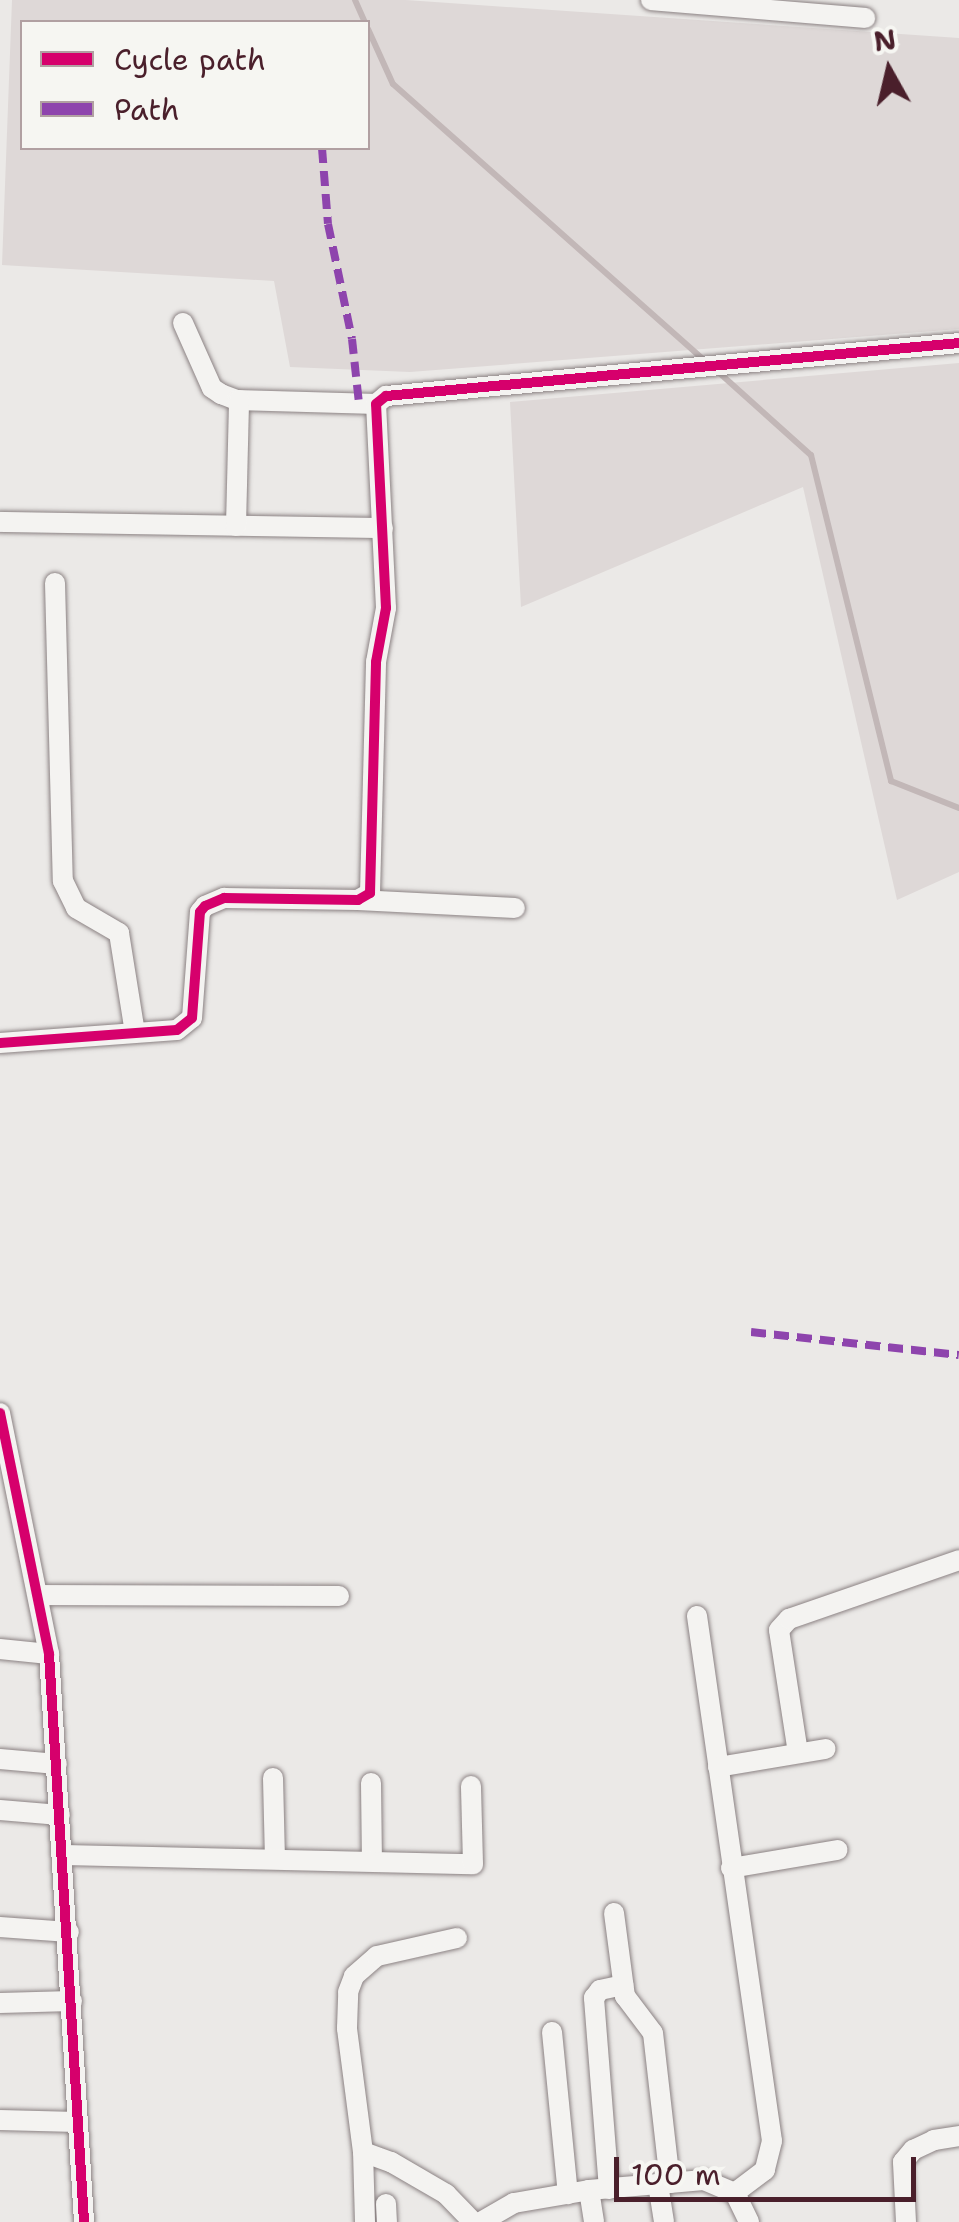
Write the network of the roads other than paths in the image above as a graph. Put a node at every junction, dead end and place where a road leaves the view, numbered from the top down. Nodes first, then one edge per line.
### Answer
1 (651, 0) edge
2 (865, 18) dead end
3 (183, 323) dead end
4 (959, 343) edge
5 (239, 400) junction
6 (376, 404) junction
7 (0, 522) edge
8 (236, 526) junction
9 (383, 528) junction
10 (56, 583) dead end
11 (358, 900) junction
12 (515, 908) dead end
13 (134, 1033) junction
14 (0, 1043) edge
15 (0, 1413) edge
16 (959, 1560) edge
17 (40, 1595) junction
18 (339, 1596) dead end
19 (697, 1616) dead end
20 (0, 1649) edge
21 (49, 1654) junction
22 (826, 1749) dead end
23 (798, 1754) junction
24 (0, 1759) edge
25 (57, 1764) junction
26 (718, 1767) junction
27 (273, 1778) dead end
28 (371, 1783) dead end
29 (471, 1786) dead end
30 (0, 1810) edge
31 (60, 1815) junction
32 (837, 1850) dead end
33 (63, 1854) junction
34 (274, 1859) junction
35 (372, 1861) junction
36 (732, 1868) junction
37 (614, 1913) dead end
38 (0, 1927) edge
39 (69, 1932) junction
40 (458, 1938) dead end
41 (622, 1986) junction
42 (72, 2001) junction
43 (0, 2003) edge
44 (552, 2032) dead end
45 (0, 2120) edge
46 (77, 2122) junction
47 (959, 2136) edge
48 (363, 2152) junction
49 (664, 2183) junction
50 (588, 2191) junction
51 (735, 2193) junction
52 (84, 2222) edge
53 (365, 2222) edge
54 (472, 2222) edge
55 (481, 2222) edge
56 (594, 2222) edge
57 (664, 2222) edge
58 (749, 2222) edge
59 (906, 2222) edge

1 - 2 street
3 - 5 street
4 - 6 street
5 - 6 street
5 - 8 street
6 - 9 street
7 - 8 street
8 - 9 street
9 - 11 street
10 - 13 street
11 - 12 street
11 - 13 street
13 - 14 street
15 - 17 street
16 - 23 street
17 - 18 street
17 - 21 street
19 - 26 street
20 - 21 street
21 - 25 street
22 - 23 street
23 - 26 street
24 - 25 street
25 - 31 street
26 - 36 street
27 - 34 street
28 - 35 street
29 - 35 street
30 - 31 street
31 - 33 street
32 - 36 street
33 - 34 street
33 - 39 street
34 - 35 street
36 - 51 street
37 - 41 street
38 - 39 street
39 - 42 street
40 - 48 street
41 - 49 street
41 - 50 street
42 - 43 street
42 - 46 street
44 - 50 street
45 - 46 street
46 - 52 street
47 - 59 street
48 - 53 street
48 - 54 street
49 - 50 street
49 - 51 street
49 - 57 street
50 - 55 street
50 - 56 street
51 - 58 street

